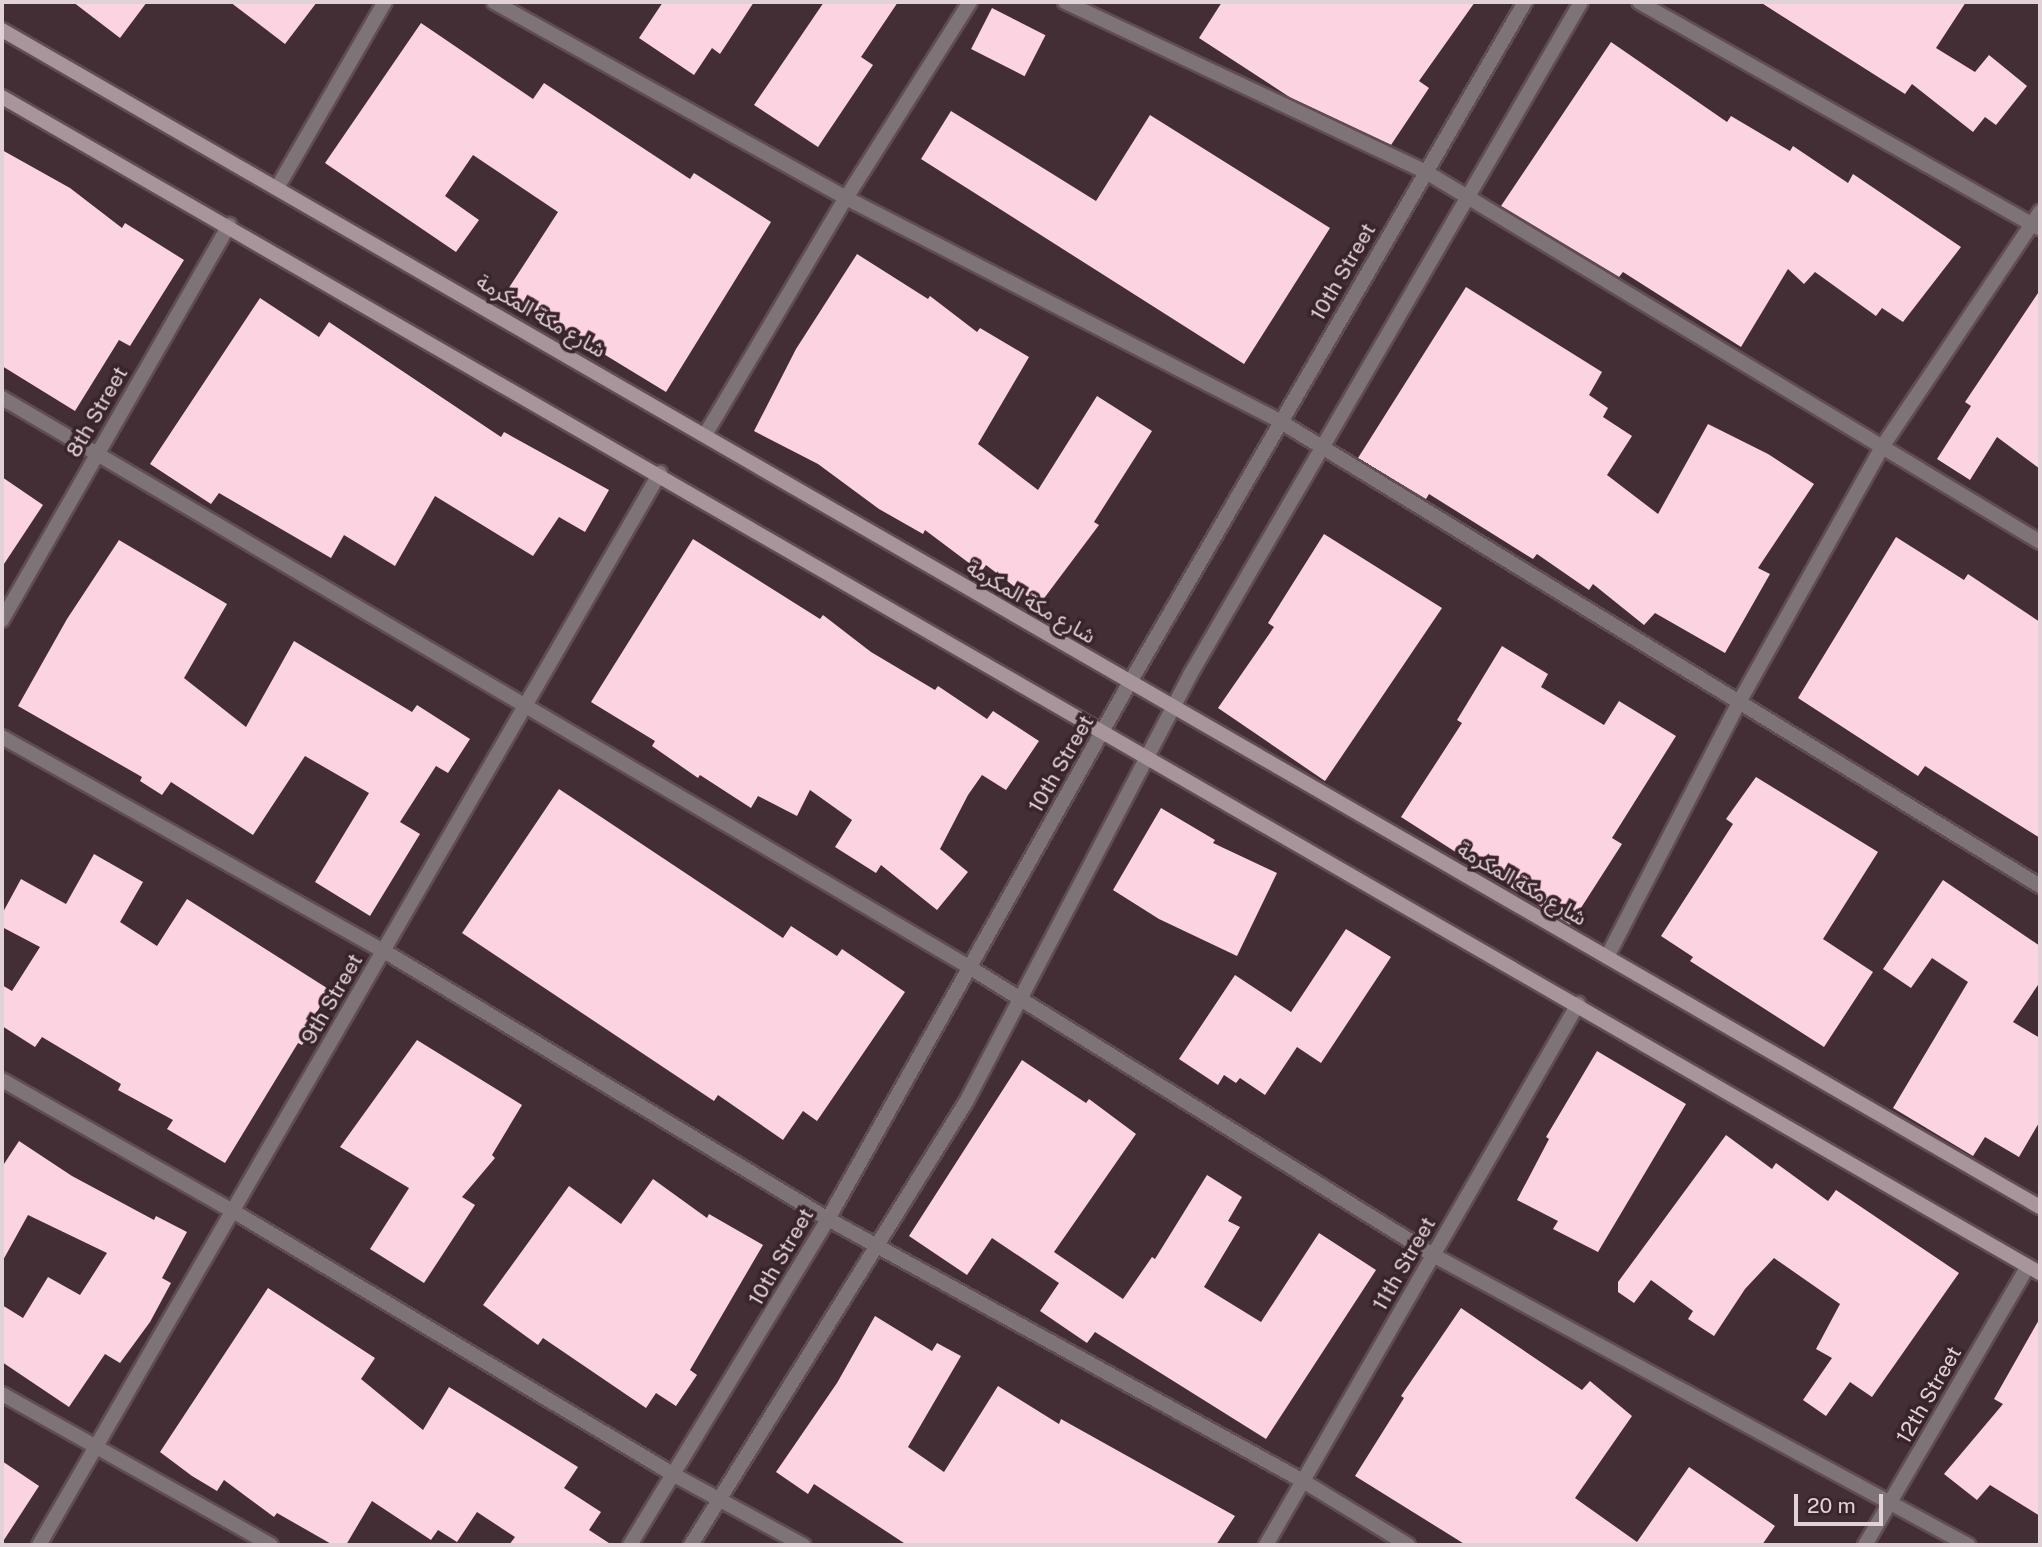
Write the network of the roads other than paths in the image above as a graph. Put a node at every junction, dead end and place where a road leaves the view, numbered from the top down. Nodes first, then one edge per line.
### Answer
1 (385, 2) edge
2 (494, 2) edge
3 (970, 2) edge
4 (1065, 2) edge
5 (1525, 2) edge
6 (1581, 2) edge
7 (1639, 2) edge
8 (2, 30) edge
9 (2, 97) edge
10 (1426, 172) junction
11 (277, 188) junction
12 (1468, 197) junction
13 (846, 198) junction
14 (2038, 222) edge
15 (229, 225) junction
16 (2, 398) edge
17 (1281, 422) junction
18 (705, 436) junction
19 (1884, 444) junction
20 (1322, 447) junction
21 (96, 455) junction
22 (660, 473) junction
23 (2040, 542) edge
24 (2, 620) edge
25 (1129, 684) junction
26 (1738, 704) junction
27 (525, 705) junction
28 (1172, 709) junction
29 (1102, 735) junction
30 (2, 737) edge
31 (1146, 760) junction
32 (2040, 886) edge
33 (384, 951) junction
34 (1607, 957) junction
35 (969, 967) junction
36 (1021, 998) junction
37 (1578, 1004) junction
38 (2, 1080) edge
39 (2038, 1202) edge
40 (233, 1211) junction
41 (828, 1219) junction
42 (877, 1246) junction
43 (1433, 1255) junction
44 (2034, 1270) edge
45 (2, 1394) edge
46 (96, 1447) junction
47 (676, 1476) junction
48 (1303, 1481) junction
49 (719, 1500) junction
50 (1892, 1501) junction
51 (39, 1545) edge
52 (271, 1545) edge
53 (630, 1545) edge
54 (691, 1545) edge
55 (803, 1545) edge
56 (1266, 1545) edge
57 (1408, 1545) edge
58 (1865, 1545) edge
59 (1968, 1545) edge

1 - 11 street
2 - 13 street
3 - 13 street
4 - 10 street
5 - 10 street, 10th Street
6 - 12 street
7 - 14 street
8 - 11 main road, شارع مكة المكرمة
9 - 15 main road
10 - 12 street
10 - 17 street, 10th Street
11 - 18 main road, شارع مكة المكرمة
12 - 19 street
12 - 20 street
13 - 17 street
13 - 18 street
14 - 19 street
15 - 21 street, 8th Street
15 - 22 main road
16 - 21 street
17 - 20 street
17 - 25 street, 10th Street
18 - 25 main road, شارع مكة المكرمة
19 - 23 street
19 - 26 street
20 - 26 street
20 - 28 street
21 - 24 street, 8th Street
21 - 27 street
22 - 27 street, 9th Street
22 - 29 main road
25 - 28 main road, شارع مكة المكرمة
25 - 29 street, 10th Street
26 - 32 street
26 - 34 street
27 - 33 street, 9th Street
27 - 35 street
28 - 31 street
28 - 34 main road, شارع مكة المكرمة
29 - 31 main road
29 - 35 street, 10th Street
30 - 33 street
31 - 36 street
31 - 37 main road
33 - 40 street, 9th Street
33 - 41 street
34 - 39 main road, شارع مكة المكرمة
35 - 36 street
35 - 41 street, 10th Street
36 - 42 street
36 - 43 street
37 - 43 street, 11th Street
37 - 44 main road
38 - 40 street
40 - 46 street, 9th Street
40 - 47 street
41 - 42 street
41 - 47 street, 10th Street
42 - 48 street
42 - 49 street
43 - 48 street, 11th Street
43 - 50 street
44 - 50 street, 12th Street
45 - 46 street
46 - 51 street, 9th Street
46 - 52 street
47 - 49 street
47 - 53 street, 10th Street
48 - 56 street, 11th Street
48 - 57 street
49 - 54 street
49 - 55 street
50 - 58 street, 12th Street
50 - 59 street

